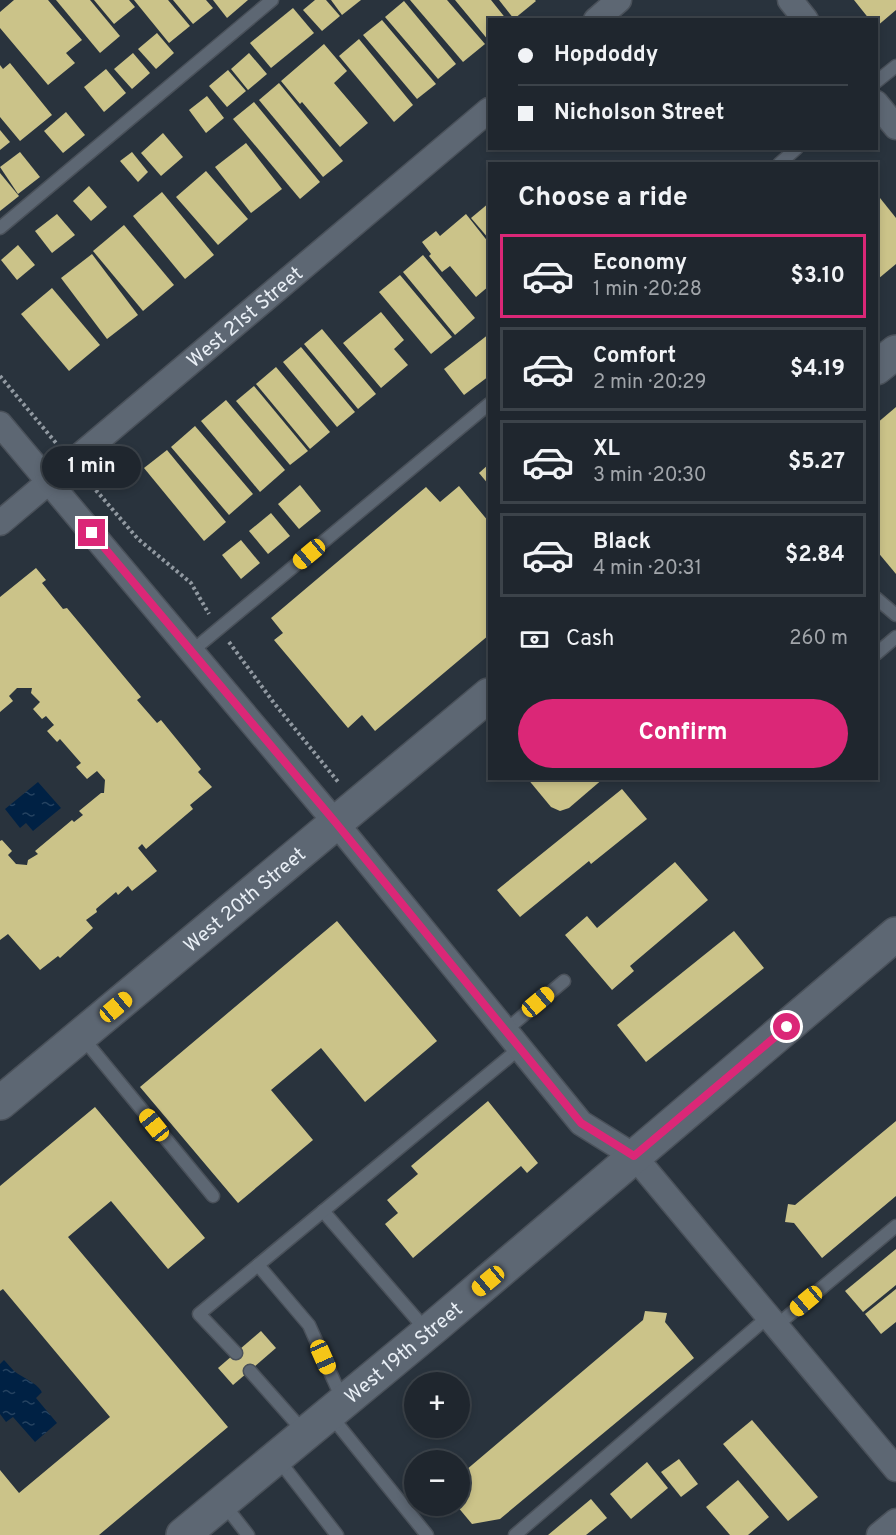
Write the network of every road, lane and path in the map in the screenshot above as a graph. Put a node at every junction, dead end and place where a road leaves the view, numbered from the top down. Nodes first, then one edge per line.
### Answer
1 (272, 0) edge
2 (619, 0) edge
3 (790, 0) edge
4 (598, 18) edge
5 (804, 18) edge
6 (896, 66) edge
7 (878, 80) edge
8 (878, 105) edge
9 (488, 111) edge
10 (896, 127) edge
11 (795, 150) edge
12 (781, 162) edge
13 (0, 228) edge
14 (896, 352) edge
15 (878, 366) edge
16 (0, 376) edge
17 (488, 405) edge
18 (0, 424) edge
19 (58, 446) dead end
20 (82, 474) dead end
21 (48, 483) junction
22 (0, 523) edge
23 (878, 600) edge
24 (896, 615) edge
25 (214, 622) dead end
26 (896, 637) edge
27 (227, 641) dead end
28 (192, 651) junction
29 (878, 652) edge
30 (488, 696) edge
31 (340, 784) dead end
32 (336, 823) junction
33 (896, 934) edge
34 (564, 981) dead end
35 (81, 1036) junction
36 (513, 1039) junction
37 (0, 1103) edge
38 (634, 1156) junction
39 (213, 1196) dead end
40 (323, 1211) junction
41 (896, 1226) edge
42 (258, 1265) junction
43 (772, 1322) junction
44 (427, 1332) junction
45 (236, 1353) dead end
46 (250, 1371) dead end
47 (325, 1415) junction
48 (276, 1457) junction
49 (896, 1469) edge
50 (222, 1502) junction
51 (896, 1521) edge
52 (183, 1535) edge
53 (248, 1535) edge
54 (337, 1535) edge
55 (427, 1535) edge
56 (515, 1535) edge
57 (879, 1535) edge

1 - 13 lane
2 - 4 street
3 - 5 street
6 - 7 lane
8 - 10 street
9 - 21 street, West 21st Street
11 - 12 lane
14 - 15 street
16 - 19 path
17 - 28 lane
18 - 21 street
20 - 25 path
21 - 22 street, West 21st Street
21 - 28 street
23 - 24 lane
26 - 29 lane
27 - 31 path
28 - 32 street
30 - 32 street, West 20th Street
32 - 35 street, West 20th Street
32 - 36 street
33 - 38 street, West 19th Street
34 - 36 lane
35 - 37 street, West 20th Street
35 - 39 lane
36 - 38 street
36 - 40 lane
38 - 43 street
38 - 44 street, West 19th Street
40 - 42 lane
40 - 44 lane
41 - 43 lane
42 - 45 lane
42 - 47 lane
43 - 49 street
43 - 56 lane
44 - 47 street, West 19th Street
46 - 47 lane
47 - 48 street, West 19th Street
47 - 55 lane
48 - 50 street, West 19th Street
48 - 54 lane
50 - 52 street, West 19th Street
50 - 53 lane
51 - 57 street

